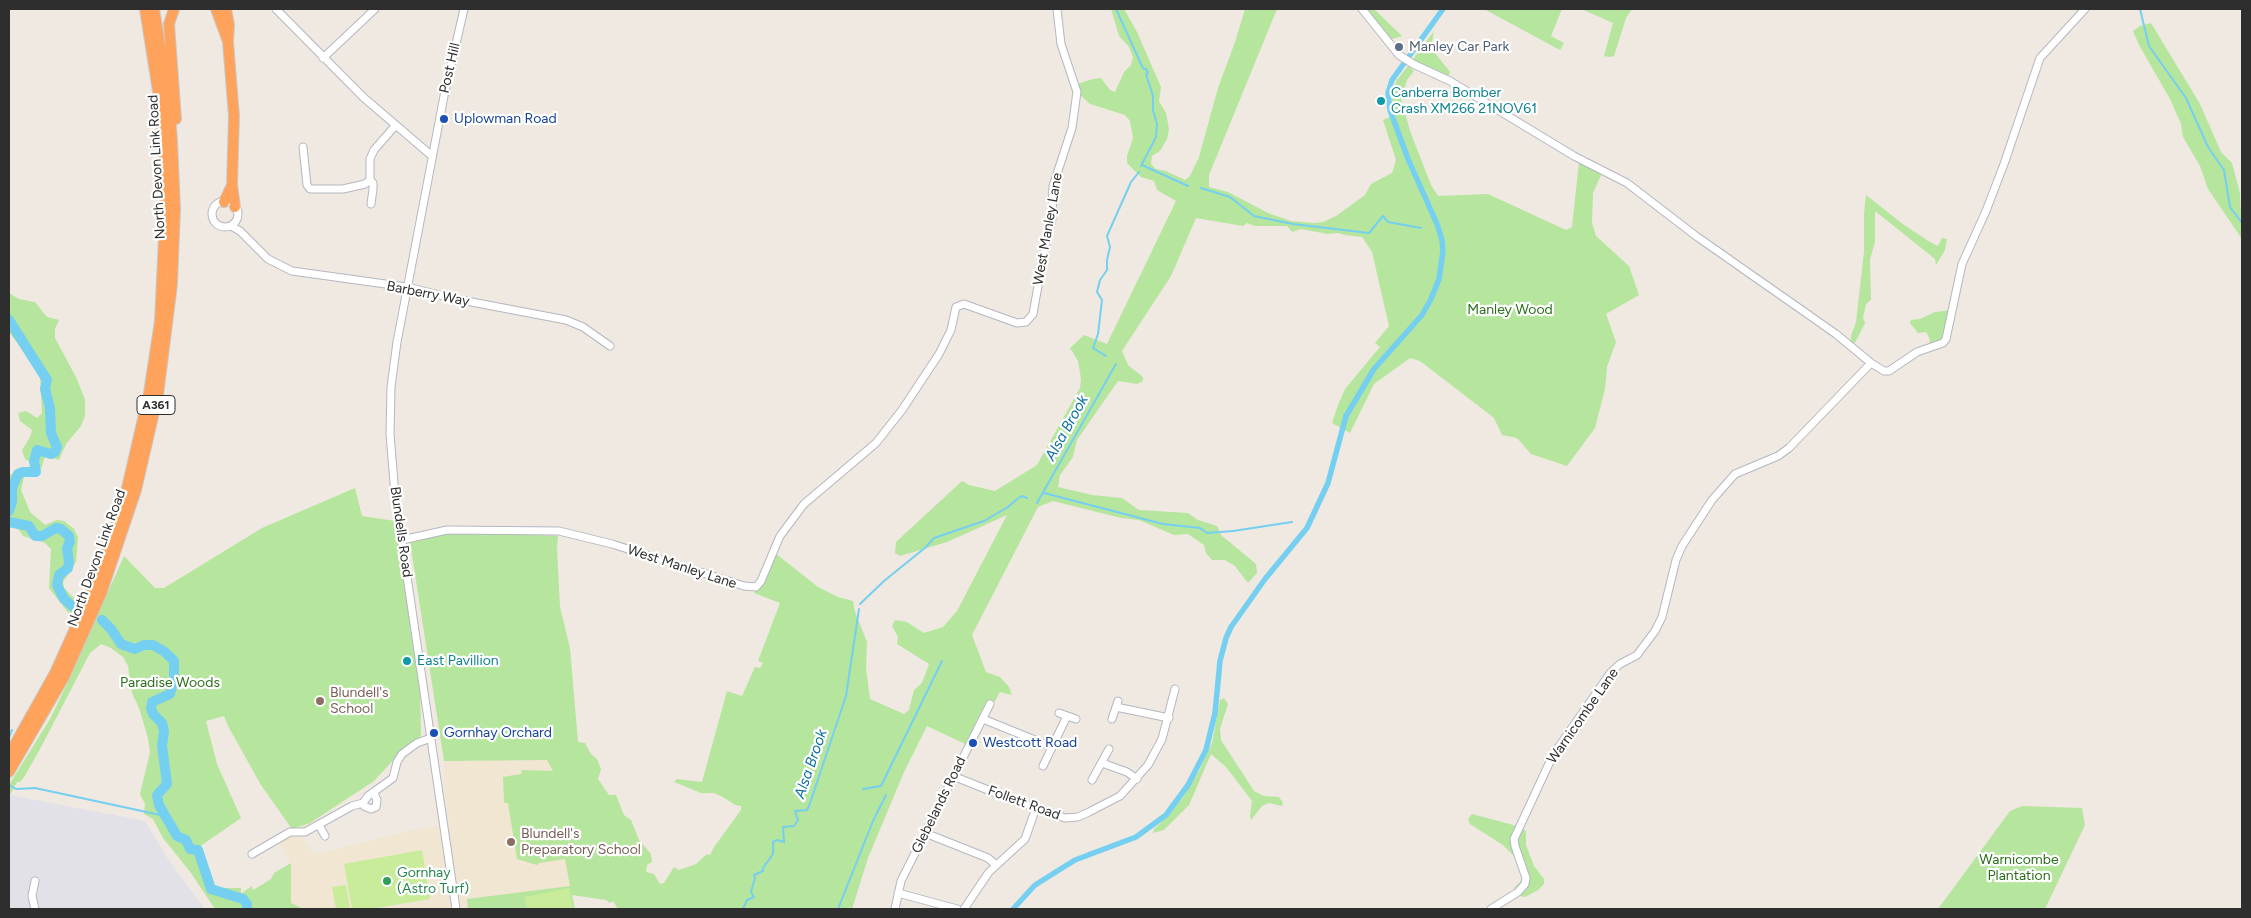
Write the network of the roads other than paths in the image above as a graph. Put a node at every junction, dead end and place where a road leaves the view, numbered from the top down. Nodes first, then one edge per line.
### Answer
1 (146, 9) edge
2 (154, 9) edge
3 (174, 9) edge
4 (216, 9) edge
5 (226, 9) edge
6 (276, 9) edge
7 (375, 9) edge
8 (464, 9) edge
9 (1057, 9) edge
10 (1362, 9) edge
11 (2085, 9) edge
12 (228, 42) junction
13 (323, 58) junction
14 (395, 126) junction
15 (302, 145) dead end
16 (432, 156) junction
17 (174, 170) junction
18 (370, 180) junction
19 (232, 184) junction
20 (224, 202) junction
21 (371, 204) dead end
22 (237, 212) junction
23 (231, 226) junction
24 (249, 240) junction
25 (407, 287) junction
26 (610, 346) dead end
27 (1871, 363) junction
28 (402, 540) junction
29 (1175, 689) dead end
30 (990, 704) dead end
31 (1059, 713) dead end
32 (1067, 716) junction
33 (1169, 718) junction
34 (983, 719) junction
35 (1076, 719) dead end
36 (1112, 719) dead end
37 (431, 738) junction
38 (1052, 747) junction
39 (1109, 749) dead end
40 (9, 755) edge
41 (1102, 763) junction
42 (1043, 766) dead end
43 (9, 772) edge
44 (953, 776) junction
45 (1137, 779) junction
46 (1092, 780) dead end
47 (374, 794) junction
48 (363, 803) junction
49 (1036, 808) junction
50 (319, 825) junction
51 (925, 833) junction
52 (325, 836) dead end
53 (252, 854) dead end
54 (996, 865) junction
55 (35, 880) dead end
56 (898, 893) junction
57 (966, 907) edge
58 (35, 909) edge
59 (456, 909) edge
60 (895, 909) edge
61 (957, 909) edge
62 (1490, 909) edge

1 - 40 highway, North Devon Link Road / A361
2 - 17 highway, North Devon Link Road / A361
3 - 17 highway, A361
4 - 12 highway
5 - 12 highway
6 - 13 street
7 - 13 street
8 - 16 street, Post Hill
9 - 28 street, West Manley Lane
10 - 27 street
11 - 27 street
12 - 19 highway
13 - 14 street
14 - 16 street
14 - 18 street
15 - 18 street
16 - 25 street, Blundells Road
17 - 43 highway, North Devon Link Road / A361
18 - 21 street
19 - 20 highway
19 - 22 highway
20 - 22 street
20 - 23 street
22 - 23 street
22 - 24 street, Barberry Way
23 - 24 street, Barberry Way
24 - 25 street, Barberry Way
25 - 26 street, Barberry Way
25 - 28 street, Blundells Road
27 - 62 street, Warnicombe Lane
28 - 37 street, Blundells Road
29 - 33 street, Follett Road
30 - 34 street, Glebelands Road
31 - 32 street
32 - 35 street
32 - 38 street
33 - 36 street
33 - 45 street, Follett Road
34 - 38 street
34 - 44 street, Glebelands Road
37 - 47 street
37 - 59 street, Blundells Road
38 - 42 street
39 - 41 street
41 - 45 street
41 - 46 street
44 - 49 street, Follett Road
44 - 51 street, Glebelands Road
45 - 49 street, Follett Road
47 - 48 street
47 - 48 street
48 - 50 street
49 - 54 street
50 - 52 street
50 - 53 street
51 - 54 street
51 - 56 street, Glebelands Road
54 - 57 street
55 - 58 street
56 - 60 street, Glebelands Road
56 - 61 street

